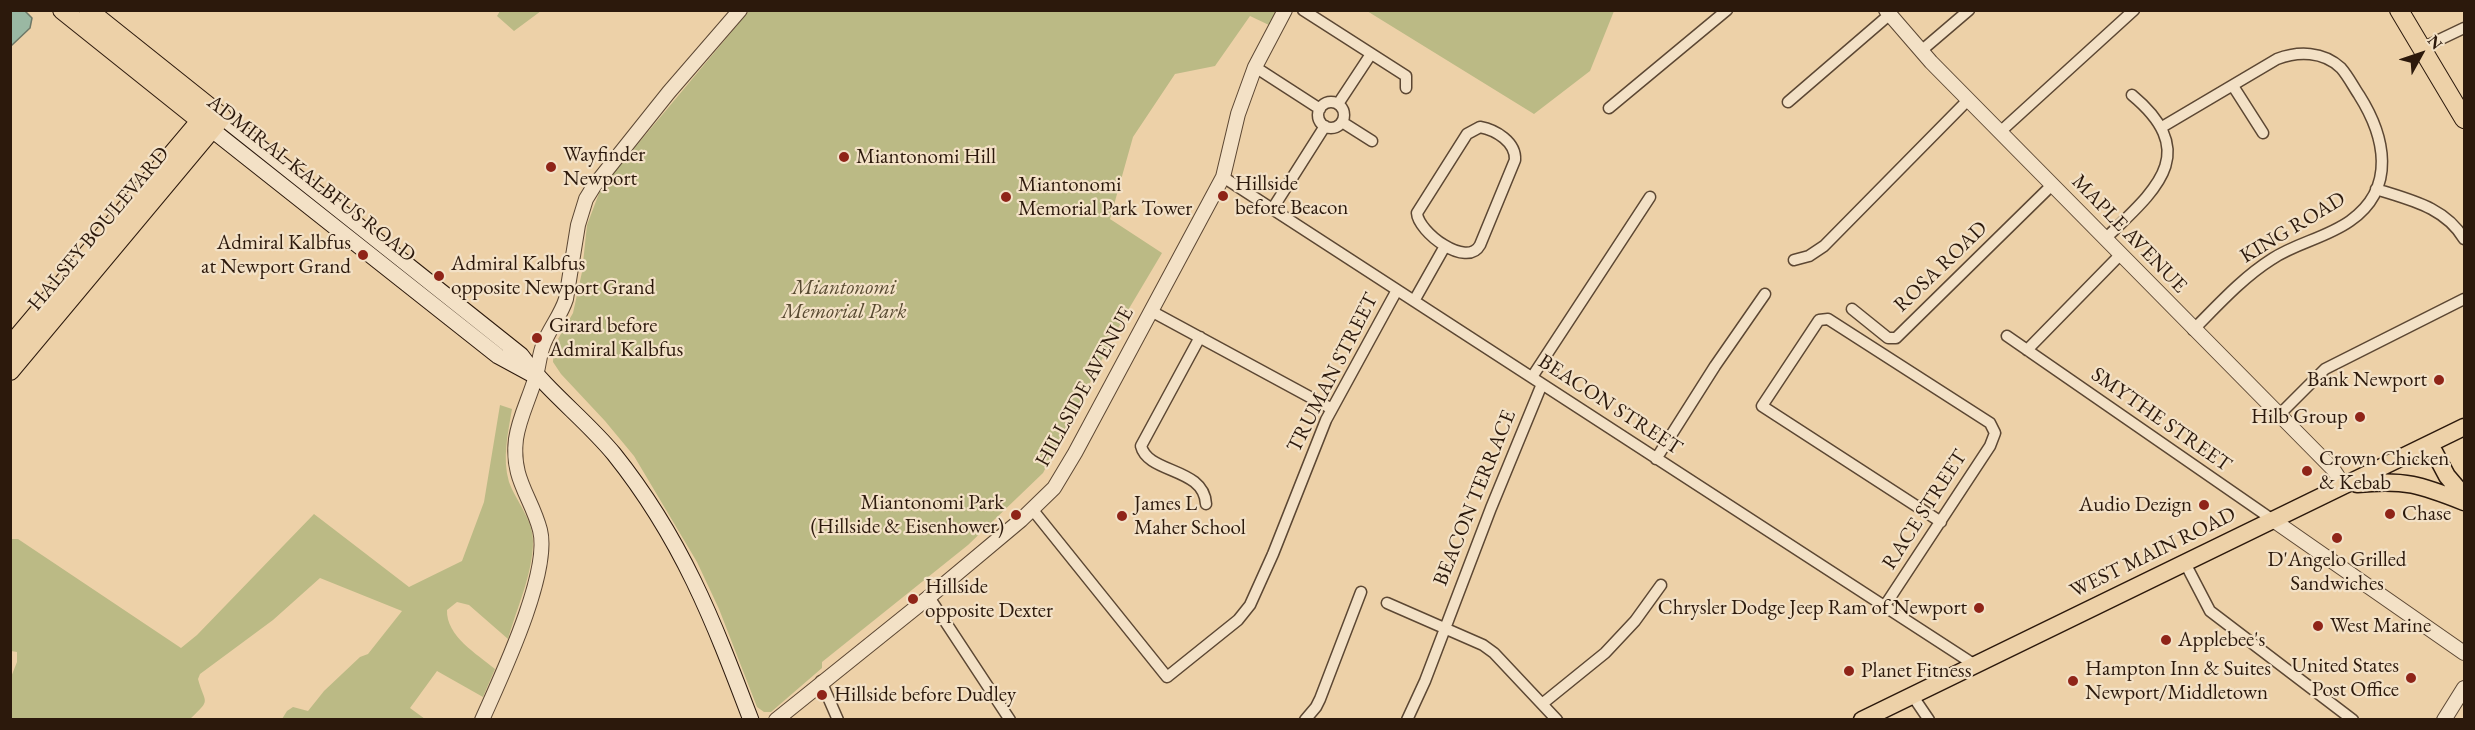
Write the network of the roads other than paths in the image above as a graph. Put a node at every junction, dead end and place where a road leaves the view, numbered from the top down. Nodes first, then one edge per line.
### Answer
1 (62, 10) edge
2 (88, 10) edge
3 (740, 10) edge
4 (1285, 10) edge
5 (1303, 10) edge
6 (1726, 10) edge
7 (1970, 10) edge
8 (2134, 10) edge
9 (2399, 10) edge
10 (1887, 13) edge
11 (2464, 28) edge
12 (2422, 48) junction
13 (1921, 51) junction
14 (1371, 54) junction
15 (1255, 67) junction
16 (2233, 86) junction
17 (1406, 88) dead end
18 (2132, 94) dead end
19 (1968, 100) junction
20 (1788, 102) dead end
21 (1338, 104) junction
22 (1609, 108) dead end
23 (1320, 109) junction
24 (211, 118) junction
25 (2464, 119) edge
26 (1342, 122) junction
27 (1325, 126) junction
28 (2162, 127) junction
29 (2000, 132) junction
30 (2263, 134) dead end
31 (1372, 141) dead end
32 (1223, 177) junction
33 (2052, 185) junction
34 (2376, 189) junction
35 (1650, 197) dead end
36 (1273, 208) junction
37 (2464, 239) edge
38 (2105, 240) junction
39 (1445, 246) junction
40 (2120, 255) junction
41 (1794, 260) dead end
42 (1397, 290) junction
43 (1765, 294) dead end
44 (2464, 299) edge
45 (1414, 301) junction
46 (1852, 309) dead end
47 (1151, 311) junction
48 (2193, 330) junction
49 (2007, 336) dead end
50 (1200, 337) junction
51 (10, 346) edge
52 (2027, 350) junction
53 (10, 371) edge
54 (536, 376) junction
55 (1532, 377) junction
56 (1542, 384) junction
57 (1332, 409) junction
58 (2279, 415) junction
59 (2464, 427) edge
60 (2430, 444) junction
61 (1656, 459) junction
62 (2344, 486) junction
63 (2464, 496) edge
64 (2464, 502) edge
65 (1206, 504) dead end
66 (1032, 509) junction
67 (2273, 520) junction
68 (1941, 522) junction
69 (2185, 563) junction
70 (1661, 585) dead end
71 (1359, 596) dead end
72 (930, 597) junction
73 (1387, 603) dead end
74 (1884, 607) junction
75 (1446, 628) junction
76 (2464, 653) edge
77 (1975, 665) junction
78 (821, 681) junction
79 (2464, 688) edge
80 (1912, 695) junction
81 (1542, 704) junction
82 (482, 720) edge
83 (752, 720) edge
84 (776, 720) edge
85 (838, 720) edge
86 (1010, 720) edge
87 (1305, 720) edge
88 (1407, 720) edge
89 (1557, 720) edge
90 (1862, 720) edge
91 (1929, 720) edge
92 (2353, 720) edge
93 (2444, 720) edge

1 - 24 highway, ADMIRAL KALBFUS ROAD
2 - 24 highway, ADMIRAL KALBFUS ROAD
3 - 54 street
4 - 15 street, HILLSIDE AVENUE
5 - 14 street
6 - 22 street
7 - 13 street
8 - 29 street
9 - 12 highway
10 - 13 street, MAPLE AVENUE
10 - 20 street
11 - 12 street
12 - 25 highway
13 - 19 street, MAPLE AVENUE
14 - 17 street
14 - 21 street
15 - 23 street
15 - 32 street, HILLSIDE AVENUE
16 - 28 street, KING ROAD
16 - 30 street
16 - 34 street, KING ROAD
18 - 28 street
19 - 29 street, MAPLE AVENUE
19 - 41 street
21 - 23 street
21 - 26 street
23 - 27 street
24 - 51 highway, HALSEY BOULEVARD
24 - 53 highway, HALSEY BOULEVARD
24 - 54 main road, ADMIRAL KALBFUS ROAD
26 - 27 street
26 - 31 street
27 - 36 street
28 - 38 street
29 - 33 street, MAPLE AVENUE
32 - 36 street, BEACON STREET
32 - 47 street, HILLSIDE AVENUE
33 - 38 street, MAPLE AVENUE
33 - 46 street, ROSA ROAD
34 - 37 street
34 - 48 street, KING ROAD
35 - 55 street
36 - 42 street, BEACON STREET
38 - 40 street, MAPLE AVENUE
39 - 39 street
39 - 45 street
40 - 48 street, MAPLE AVENUE
40 - 52 street
42 - 45 street, BEACON STREET
42 - 57 street, TRUMAN STREET
43 - 61 street
44 - 58 street
45 - 55 street, BEACON STREET
47 - 50 street
47 - 66 street, HILLSIDE AVENUE
48 - 58 street, MAPLE AVENUE
49 - 52 street, SMYTHE STREET
50 - 57 street
50 - 65 street
52 - 67 street, SMYTHE STREET
54 - 82 street
54 - 83 main road, ADMIRAL KALBFUS ROAD
55 - 56 street, BEACON STREET
56 - 61 street, BEACON STREET
56 - 75 street, BEACON TERRACE
57 - 66 street, TRUMAN STREET
58 - 62 street, MAPLE AVENUE
59 - 60 main road, WEST MAIN ROAD
60 - 62 main road, WEST MAIN ROAD
60 - 63 main road
61 - 74 street, BEACON STREET
62 - 64 main road
62 - 67 main road, WEST MAIN ROAD
66 - 72 street, HILLSIDE AVENUE
67 - 69 main road, WEST MAIN ROAD
67 - 76 street
68 - 68 street, RACE STREET
68 - 74 street, RACE STREET
69 - 77 main road, WEST MAIN ROAD
69 - 92 street
70 - 81 street
71 - 87 street
72 - 78 street, HILLSIDE AVENUE
72 - 86 street
73 - 75 street
74 - 77 street, BEACON STREET
75 - 81 street
75 - 88 street, BEACON TERRACE
77 - 80 main road, WEST MAIN ROAD
78 - 84 street, HILLSIDE AVENUE
78 - 85 street
79 - 93 street
80 - 90 main road, WEST MAIN ROAD
80 - 91 street
81 - 89 street

